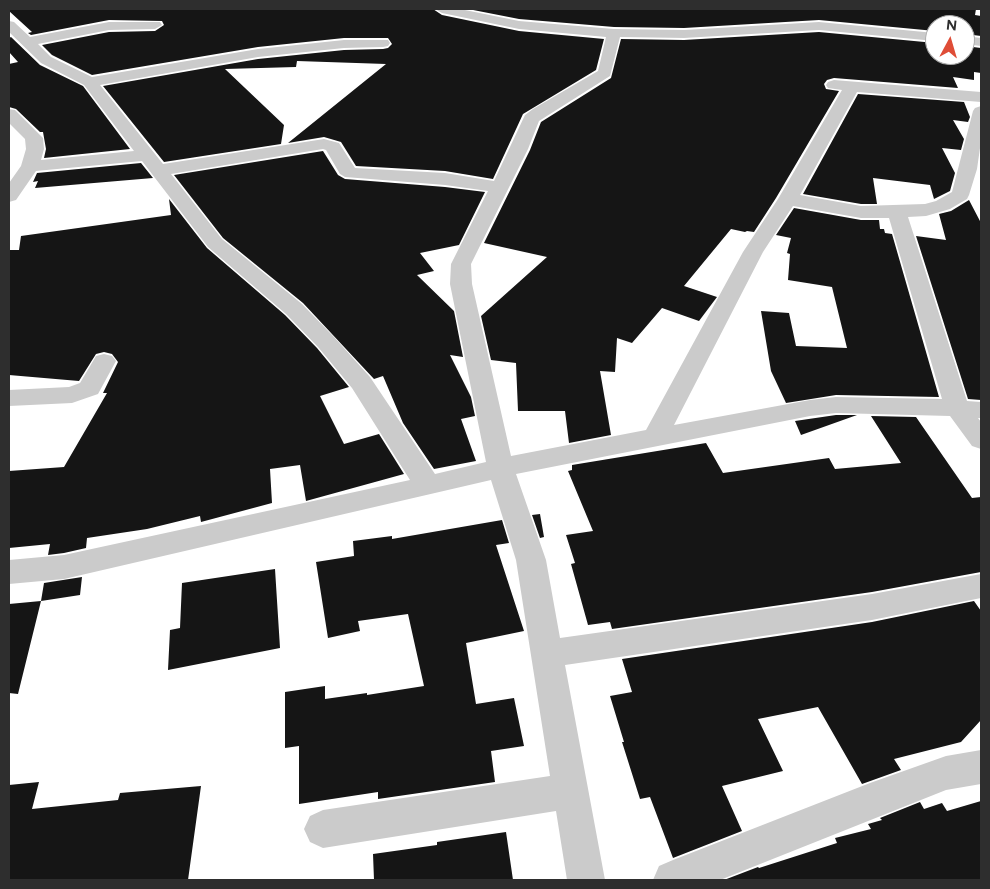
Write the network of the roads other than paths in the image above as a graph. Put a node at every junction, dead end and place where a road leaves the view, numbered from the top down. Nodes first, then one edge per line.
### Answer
1 (442, 9) edge
2 (830, 10) dead end
3 (155, 25) dead end
4 (9, 26) edge
5 (823, 26) junction
6 (614, 33) junction
7 (925, 36) edge
8 (26, 42) junction
9 (382, 43) dead end
10 (90, 82) junction
11 (834, 85) dead end
12 (852, 87) junction
13 (981, 97) edge
14 (981, 111) edge
15 (9, 114) edge
16 (154, 163) junction
17 (30, 166) junction
18 (500, 187) junction
19 (9, 196) edge
20 (788, 199) junction
21 (897, 212) junction
22 (104, 361) dead end
23 (9, 398) edge
24 (969, 409) edge
25 (655, 437) junction
26 (981, 440) edge
27 (500, 469) junction
28 (428, 486) junction
29 (9, 572) edge
30 (981, 586) edge
31 (547, 654) junction
32 (981, 767) edge
33 (570, 791) junction
34 (323, 829) dead end
35 (586, 880) edge
36 (673, 880) edge

1 - 6 street
2 - 5 street
3 - 8 street
4 - 8 street
5 - 6 street
5 - 7 street
6 - 18 street
8 - 10 street
9 - 10 street
10 - 16 street
11 - 12 street
12 - 13 street
12 - 20 street
14 - 21 street
15 - 17 street
16 - 17 street
16 - 18 street
16 - 28 street
17 - 19 street
18 - 27 street
20 - 21 street
20 - 25 street
21 - 24 street
22 - 23 street
24 - 25 street
24 - 26 street
25 - 27 street
27 - 28 street
27 - 31 street
28 - 29 street
30 - 31 street
31 - 33 street
32 - 36 street
33 - 34 street
33 - 35 street

